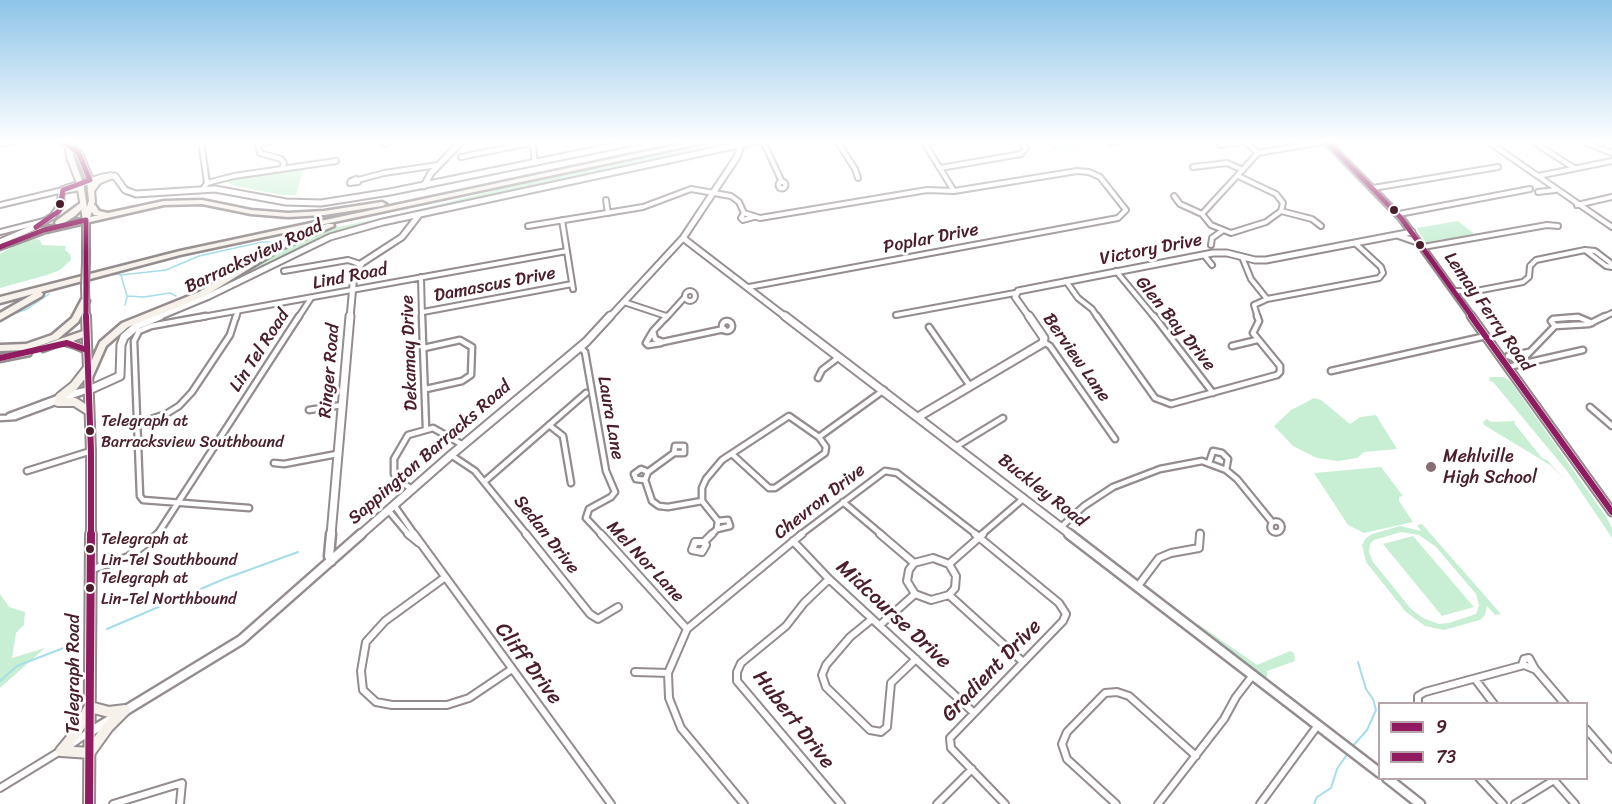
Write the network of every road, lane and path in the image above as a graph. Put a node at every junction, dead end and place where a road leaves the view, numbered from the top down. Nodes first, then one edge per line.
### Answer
1 (78, 179) edge
2 (97, 179) edge
3 (104, 179) edge
4 (117, 179) edge
5 (204, 179) edge
6 (239, 179) edge
7 (362, 179) edge
8 (429, 179) edge
9 (460, 179) edge
10 (500, 179) edge
11 (528, 179) edge
12 (585, 179) edge
13 (723, 179) edge
14 (780, 179) edge
15 (946, 179) edge
16 (1031, 179) edge
17 (1101, 179) edge
18 (1236, 179) edge
19 (1243, 179) edge
20 (1364, 179) edge
21 (1429, 179) edge
22 (1541, 179) edge
23 (90, 180) junction
24 (358, 180) dead end
25 (782, 182) dead end
26 (81, 185) junction
27 (205, 186) junction
28 (424, 186) junction
29 (1373, 188) junction
30 (92, 189) junction
31 (1530, 189) dead end
32 (63, 190) junction
33 (1555, 190) junction
34 (715, 191) junction
35 (954, 191) junction
36 (1538, 192) dead end
37 (1174, 196) dead end
38 (1612, 197) edge
39 (606, 200) dead end
40 (385, 203) junction
41 (82, 204) junction
42 (0, 205) edge
43 (1577, 205) junction
44 (92, 207) junction
45 (1281, 211) junction
46 (371, 212) junction
47 (114, 213) junction
48 (608, 213) junction
49 (1202, 214) junction
50 (1399, 214) junction
51 (419, 215) junction
52 (87, 220) junction
53 (562, 220) junction
54 (47, 221) junction
55 (528, 226) dead end
56 (1321, 226) dead end
57 (1558, 226) dead end
58 (1612, 227) edge
59 (44, 230) junction
60 (1222, 231) junction
61 (0, 232) edge
62 (1412, 232) junction
63 (1395, 235) junction
64 (683, 238) junction
65 (0, 242) edge
66 (1355, 243) junction
67 (1211, 245) dead end
68 (1422, 245) junction
69 (0, 247) edge
70 (567, 251) junction
71 (1204, 255) junction
72 (1242, 257) junction
73 (360, 264) junction
74 (1212, 265) dead end
75 (1612, 266) edge
76 (285, 271) dead end
77 (1116, 272) junction
78 (421, 277) junction
79 (1066, 281) junction
80 (84, 282) junction
81 (749, 287) junction
82 (353, 290) junction
83 (1455, 291) junction
84 (1015, 293) junction
85 (0, 294) edge
86 (685, 297) dead end
87 (310, 298) junction
88 (1267, 299) junction
89 (0, 300) edge
90 (85, 301) junction
91 (624, 302) junction
92 (238, 311) junction
93 (423, 312) junction
94 (1612, 313) edge
95 (896, 315) dead end
96 (666, 316) junction
97 (0, 317) edge
98 (929, 327) dead end
99 (724, 329) dead end
100 (653, 331) junction
101 (86, 333) junction
102 (1486, 336) junction
103 (1257, 340) junction
104 (660, 342) junction
105 (1044, 342) junction
106 (54, 345) junction
107 (1232, 346) dead end
108 (580, 347) junction
109 (0, 348) edge
110 (424, 348) junction
111 (87, 350) junction
112 (1583, 350) dead end
113 (1504, 356) junction
114 (840, 357) junction
115 (0, 358) edge
116 (1508, 367) junction
117 (88, 368) junction
118 (1331, 371) dead end
119 (88, 378) junction
120 (818, 378) dead end
121 (970, 386) junction
122 (426, 388) junction
123 (89, 390) junction
124 (884, 390) junction
125 (586, 393) dead end
126 (1213, 393) junction
127 (59, 400) junction
128 (342, 405) junction
129 (1590, 407) dead end
130 (309, 410) dead end
131 (89, 411) junction
132 (918, 417) junction
133 (0, 418) edge
134 (1003, 418) dead end
135 (136, 424) junction
136 (549, 425) junction
137 (1612, 426) edge
138 (426, 428) junction
139 (819, 437) junction
140 (1114, 439) dead end
141 (464, 445) junction
142 (957, 446) junction
143 (91, 451) junction
144 (674, 453) dead end
145 (337, 454) junction
146 (451, 455) junction
147 (733, 455) junction
148 (274, 463) dead end
149 (1209, 463) junction
150 (1226, 470) junction
151 (27, 471) dead end
152 (648, 472) junction
153 (645, 480) junction
154 (484, 482) junction
155 (572, 483) dead end
156 (412, 489) junction
157 (1024, 498) junction
158 (702, 501) junction
159 (843, 502) junction
160 (179, 504) junction
161 (391, 507) junction
162 (249, 508) dead end
163 (1612, 512) edge
164 (586, 514) joint
165 (718, 521) junction
166 (1272, 522) dead end
167 (1061, 527) junction
168 (717, 529) junction
169 (1200, 533) dead end
170 (979, 537) junction
171 (793, 541) junction
172 (704, 542) dead end
173 (331, 561) junction
174 (914, 563) junction
175 (949, 564) junction
176 (90, 570) junction
177 (444, 578) junction
178 (830, 579) junction
179 (1138, 586) junction
180 (915, 594) junction
181 (949, 595) junction
182 (618, 607) dead end
183 (1066, 614) joint
184 (872, 619) junction
185 (880, 625) junction
186 (687, 629) junction
187 (916, 659) junction
188 (1023, 662) junction
189 (512, 669) junction
190 (635, 672) dead end
191 (668, 673) junction
192 (1253, 675) junction
193 (1475, 679) junction
194 (1418, 700) edge
195 (1492, 702) edge
196 (1563, 702) edge
197 (90, 707) junction
198 (125, 710) junction
199 (973, 712) junction
200 (1318, 725) junction
201 (1588, 730) edge
202 (90, 732) junction
203 (62, 751) junction
204 (90, 753) junction
205 (1196, 756) junction
206 (1612, 759) edge
207 (972, 769) junction
208 (1378, 771) edge
209 (1390, 780) edge
210 (1481, 780) edge
211 (1551, 780) edge
212 (1554, 780) edge
213 (0, 788) edge
214 (89, 804) edge
215 (113, 804) edge
216 (180, 804) edge
217 (611, 804) edge
218 (744, 804) edge
219 (841, 804) edge
220 (937, 804) edge
221 (1005, 804) edge
222 (1116, 804) edge
223 (1158, 804) edge
224 (1260, 804) edge
225 (1420, 804) edge
226 (1503, 804) edge
227 (1515, 804) edge
228 (1575, 804) edge

1 - 26 main road, Telegraph Road
2 - 23 street
3 - 30 main road
4 - 27 street
5 - 27 street
6 - 27 street
7 - 24 street
8 - 28 street
9 - 28 street
10 - 40 highway
11 - 46 highway
12 - 51 street, Barracksview Road
13 - 34 street, Sappington Barracks Road
14 - 25 street
15 - 35 street
16 - 35 street, Poplar Drive
17 - 81 street, Poplar Drive
18 - 49 street
19 - 45 street
20 - 29 street, Lemay Ferry Road
21 - 29 street
22 - 33 street
23 - 26 street
23 - 30 main road, Telegraph Road
26 - 32 main road
26 - 41 main road, Telegraph Road
27 - 28 street
29 - 50 street, Lemay Ferry Road
30 - 44 main road, Telegraph Road
31 - 50 street
32 - 42 street
32 - 54 street
33 - 36 street
33 - 43 street
34 - 35 street
34 - 48 street
34 - 64 street, Sappington Barracks Road
37 - 49 street
38 - 43 street
39 - 48 street
40 - 47 highway
40 - 85 highway
41 - 52 main road, Telegraph Road
41 - 59 highway
43 - 58 street
44 - 47 highway
44 - 52 main road, Telegraph Road
45 - 56 street
45 - 60 street
46 - 80 highway
46 - 119 highway
47 - 52 highway
48 - 53 street
49 - 60 street
50 - 62 street, Lemay Ferry Road
51 - 73 street
51 - 123 street, Barracksview Road
52 - 59 highway
52 - 80 main road, Telegraph Road, bridge
53 - 55 street
53 - 70 street
54 - 61 street
54 - 65 street
57 - 68 street
59 - 69 highway
60 - 67 street
62 - 63 street, Victory Drive
62 - 68 street, Lemay Ferry Road
63 - 66 street, Victory Drive
63 - 68 street
64 - 81 street, Buckley Road
64 - 91 street, Sappington Barracks Road
66 - 72 street, Victory Drive
66 - 88 street
68 - 83 street, Lemay Ferry Road
70 - 78 street, Lind Road
70 - 93 street, Damascus Drive
71 - 72 street, Victory Drive
71 - 74 street
71 - 77 street, Victory Drive
72 - 88 street
73 - 76 street
73 - 82 street, Ringer Road
75 - 83 street
77 - 79 street, Victory Drive
77 - 126 street, Glen Bay Drive
78 - 82 street, Lind Road
78 - 93 street, Dekamay Drive
79 - 84 street, Victory Drive
79 - 126 street
80 - 89 highway
80 - 90 main road, Telegraph Road
80 - 97 highway
81 - 114 street, Buckley Road
82 - 87 street, Lind Road
82 - 128 street, Ringer Road
83 - 102 street, Lemay Ferry Road
84 - 95 street, Victory Drive
84 - 105 street, Berview Lane
86 - 96 street
87 - 92 street, Lind Road
87 - 160 street, Lin Tel Road
88 - 103 street
90 - 101 main road, Telegraph Road
90 - 109 highway
91 - 96 street
91 - 108 street, Sappington Barracks Road
92 - 135 street
92 - 135 street, Lind Road
93 - 110 street, Dekamay Drive
94 - 113 street
96 - 100 street
98 - 121 street
99 - 104 street
100 - 104 street
100 - 104 street
101 - 106 highway
101 - 111 main road, Telegraph Road
102 - 113 street, Lemay Ferry Road
102 - 118 street
103 - 107 street
103 - 126 street
105 - 121 street
105 - 140 street, Berview Lane
106 - 111 highway
106 - 115 highway
108 - 141 street, Sappington Barracks Road
108 - 164 street, Laura Lane
110 - 122 street, Dekamay Drive
110 - 122 street
111 - 117 main road, Telegraph Road
112 - 116 street
113 - 116 street, Lemay Ferry Road
114 - 120 street
114 - 124 street, Buckley Road
116 - 163 street, Lemay Ferry Road
117 - 119 main road, Telegraph Road
117 - 127 main road
119 - 123 main road, Telegraph Road
121 - 132 street
122 - 138 street, Dekamay Drive
123 - 127 street, Barracksview Road
123 - 131 main road, Telegraph Road
124 - 132 street, Buckley Road
124 - 139 street
125 - 136 street
127 - 131 main road
127 - 133 street, Barracksview Road
128 - 130 street
128 - 145 street, Ringer Road
129 - 137 street
131 - 143 main road, Telegraph Road
132 - 142 street, Buckley Road
134 - 142 street
135 - 160 street
136 - 154 street
136 - 155 street
138 - 141 street
138 - 156 street
139 - 147 street
139 - 147 street
141 - 146 street, Sappington Barracks Road
142 - 157 street, Buckley Road
143 - 151 street
143 - 176 main road, Telegraph Road
144 - 152 street
145 - 148 street
145 - 173 street, Ringer Road
146 - 154 street, Sedan Drive
146 - 156 street, Sappington Barracks Road
147 - 158 street
149 - 150 street
149 - 150 street
149 - 167 street
150 - 166 street
152 - 153 street
152 - 153 street
153 - 158 street
154 - 182 street, Sedan Drive
156 - 161 street, Sappington Barracks Road
157 - 167 street, Buckley Road
157 - 170 street
158 - 165 street
159 - 170 street, Chevron Drive
159 - 171 street, Chevron Drive
159 - 174 street
160 - 162 street
160 - 176 street, Lin Tel Road
161 - 173 street, Sappington Barracks Road
161 - 177 street, Cliff Drive
164 - 186 street, Mel Nor Lane
165 - 168 street
165 - 168 street
167 - 179 street, Buckley Road
168 - 172 street
169 - 179 street
170 - 175 street
170 - 183 street, Chevron Drive
171 - 178 street, Midcourse Drive
171 - 186 street, Chevron Drive
173 - 198 street, Sappington Barracks Road
174 - 175 street
174 - 180 street
175 - 181 street
176 - 197 main road, Telegraph Road
177 - 189 street, Cliff Drive
177 - 189 street
178 - 184 street, Midcourse Drive
178 - 219 street, Hubert Drive
179 - 192 street, Buckley Road
180 - 181 street
180 - 185 street
181 - 188 street
183 - 188 street, Gradient Drive
184 - 185 street, Midcourse Drive
184 - 187 street
185 - 187 street, Midcourse Drive
186 - 191 street, Chevron Drive
187 - 199 street, Midcourse Drive
188 - 199 street, Gradient Drive
189 - 217 street, Cliff Drive
190 - 191 street
191 - 218 street
192 - 200 street, Buckley Road
192 - 205 street
193 - 194 street
193 - 195 street
193 - 196 street
197 - 198 main road
197 - 202 main road, Telegraph Road
197 - 203 main road
198 - 202 street, Sappington Barracks Road
198 - 204 main road
199 - 207 street, Gradient Drive
200 - 208 street, Buckley Road
200 - 224 street
201 - 206 street
202 - 203 street
202 - 204 main road, Telegraph Road
203 - 204 main road
203 - 213 street
204 - 214 main road, Telegraph Road
205 - 222 street
205 - 223 street
207 - 220 street
207 - 221 street, Gradient Drive
209 - 225 street
210 - 226 street
211 - 227 street
212 - 228 street
215 - 216 street

